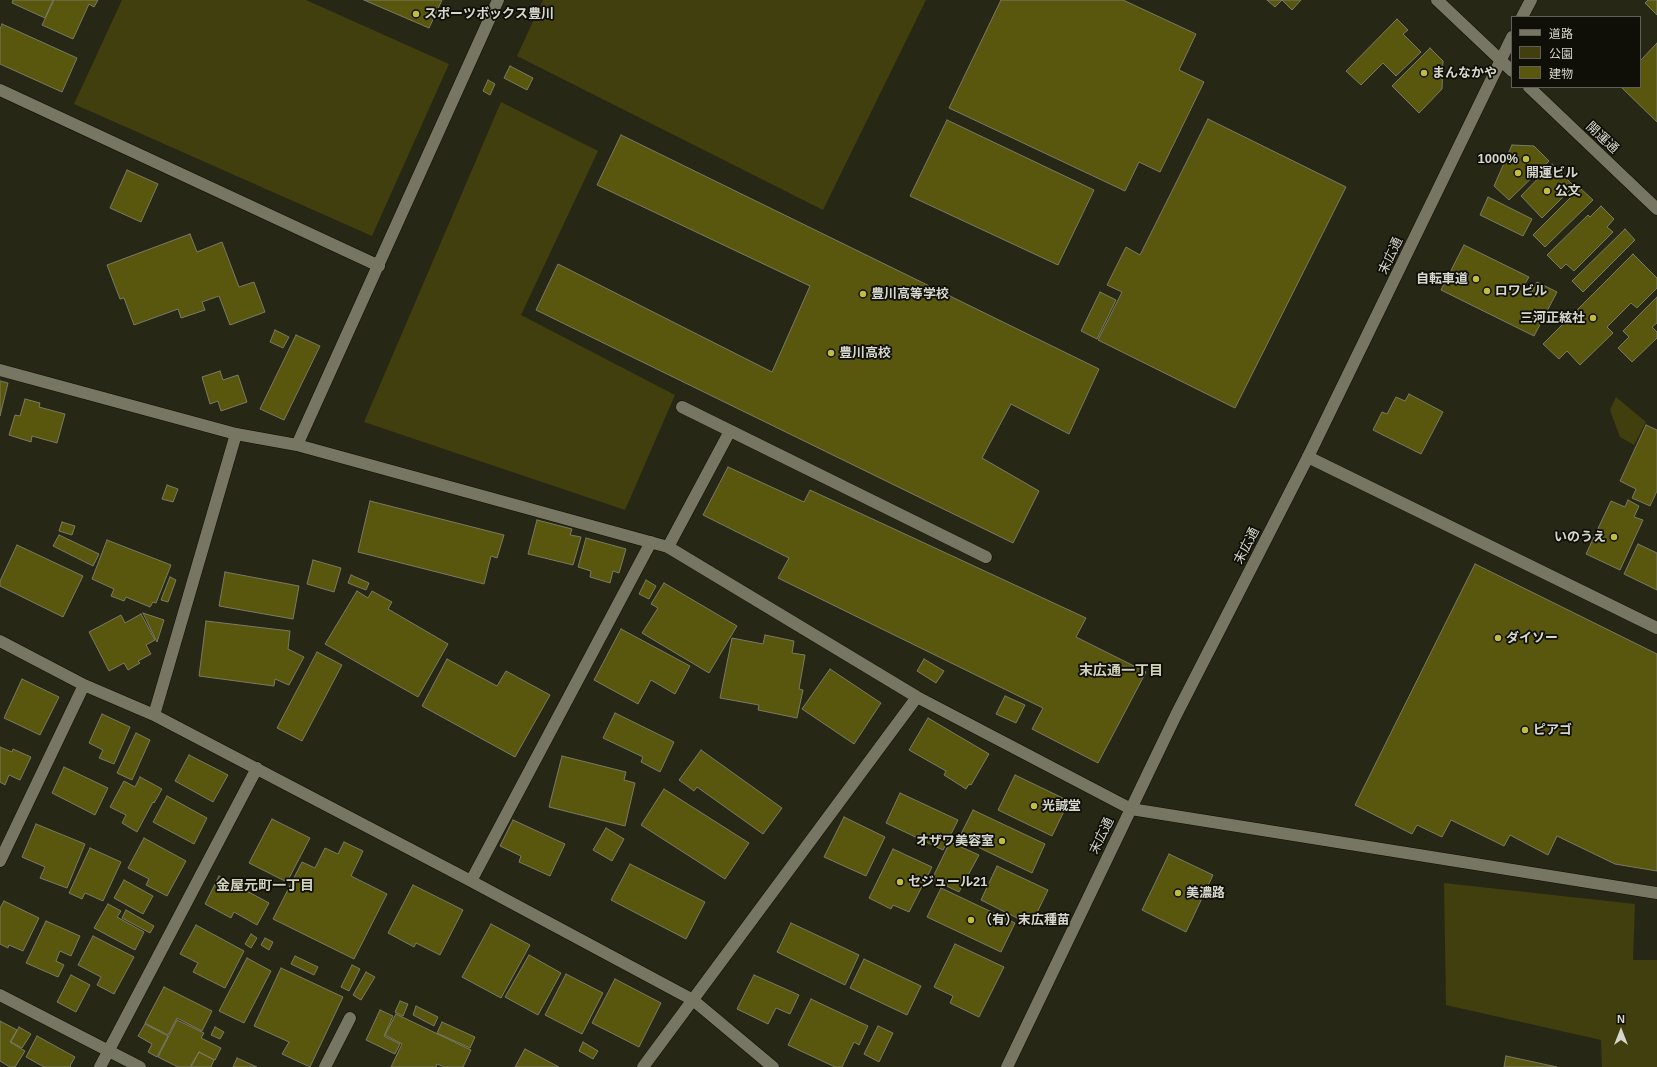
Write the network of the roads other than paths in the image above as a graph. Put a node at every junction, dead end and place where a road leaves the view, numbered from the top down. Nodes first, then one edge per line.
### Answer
1 (498, 0) edge
2 (1437, 0) edge
3 (1531, 0) edge
4 (1523, 16) edge
5 (1511, 39) edge
6 (1501, 60) junction
7 (1511, 70) edge
8 (1530, 88) edge
9 (0, 90) edge
10 (1657, 209) edge
11 (379, 266) junction
12 (0, 370) edge
13 (682, 407) dead end
14 (730, 431) junction
15 (236, 434) junction
16 (297, 445) junction
17 (1308, 457) junction
18 (651, 542) junction
19 (668, 547) junction
20 (986, 557) dead end
21 (1657, 628) edge
22 (0, 641) edge
23 (84, 685) junction
24 (917, 697) junction
25 (154, 715) junction
26 (257, 768) junction
27 (1131, 809) junction
28 (0, 861) edge
29 (471, 881) junction
30 (1657, 893) edge
31 (0, 995) edge
32 (693, 1000) junction
33 (350, 1018) dead end
34 (108, 1051) junction
35 (100, 1067) edge
36 (140, 1067) edge
37 (325, 1067) edge
38 (643, 1067) edge
39 (773, 1067) edge
40 (1007, 1067) edge

1 - 11 street
2 - 6 street
3 - 4 street
5 - 6 street, 末広通
6 - 7 street
6 - 17 street, 末広通
8 - 10 street, 開運通
9 - 11 street
11 - 16 street
12 - 15 street
13 - 14 street
14 - 19 street
14 - 20 street
15 - 16 street
15 - 25 street
16 - 18 street
17 - 21 street
17 - 27 street, 末広通
18 - 19 street
18 - 29 street
19 - 24 street
22 - 23 street
23 - 25 street
23 - 28 street
24 - 27 street
24 - 32 street
25 - 26 street
26 - 29 street
26 - 34 street
27 - 30 street
27 - 40 street, 末広通
29 - 32 street
31 - 34 street
32 - 38 street
32 - 39 street
33 - 37 street
34 - 35 street
34 - 36 street

